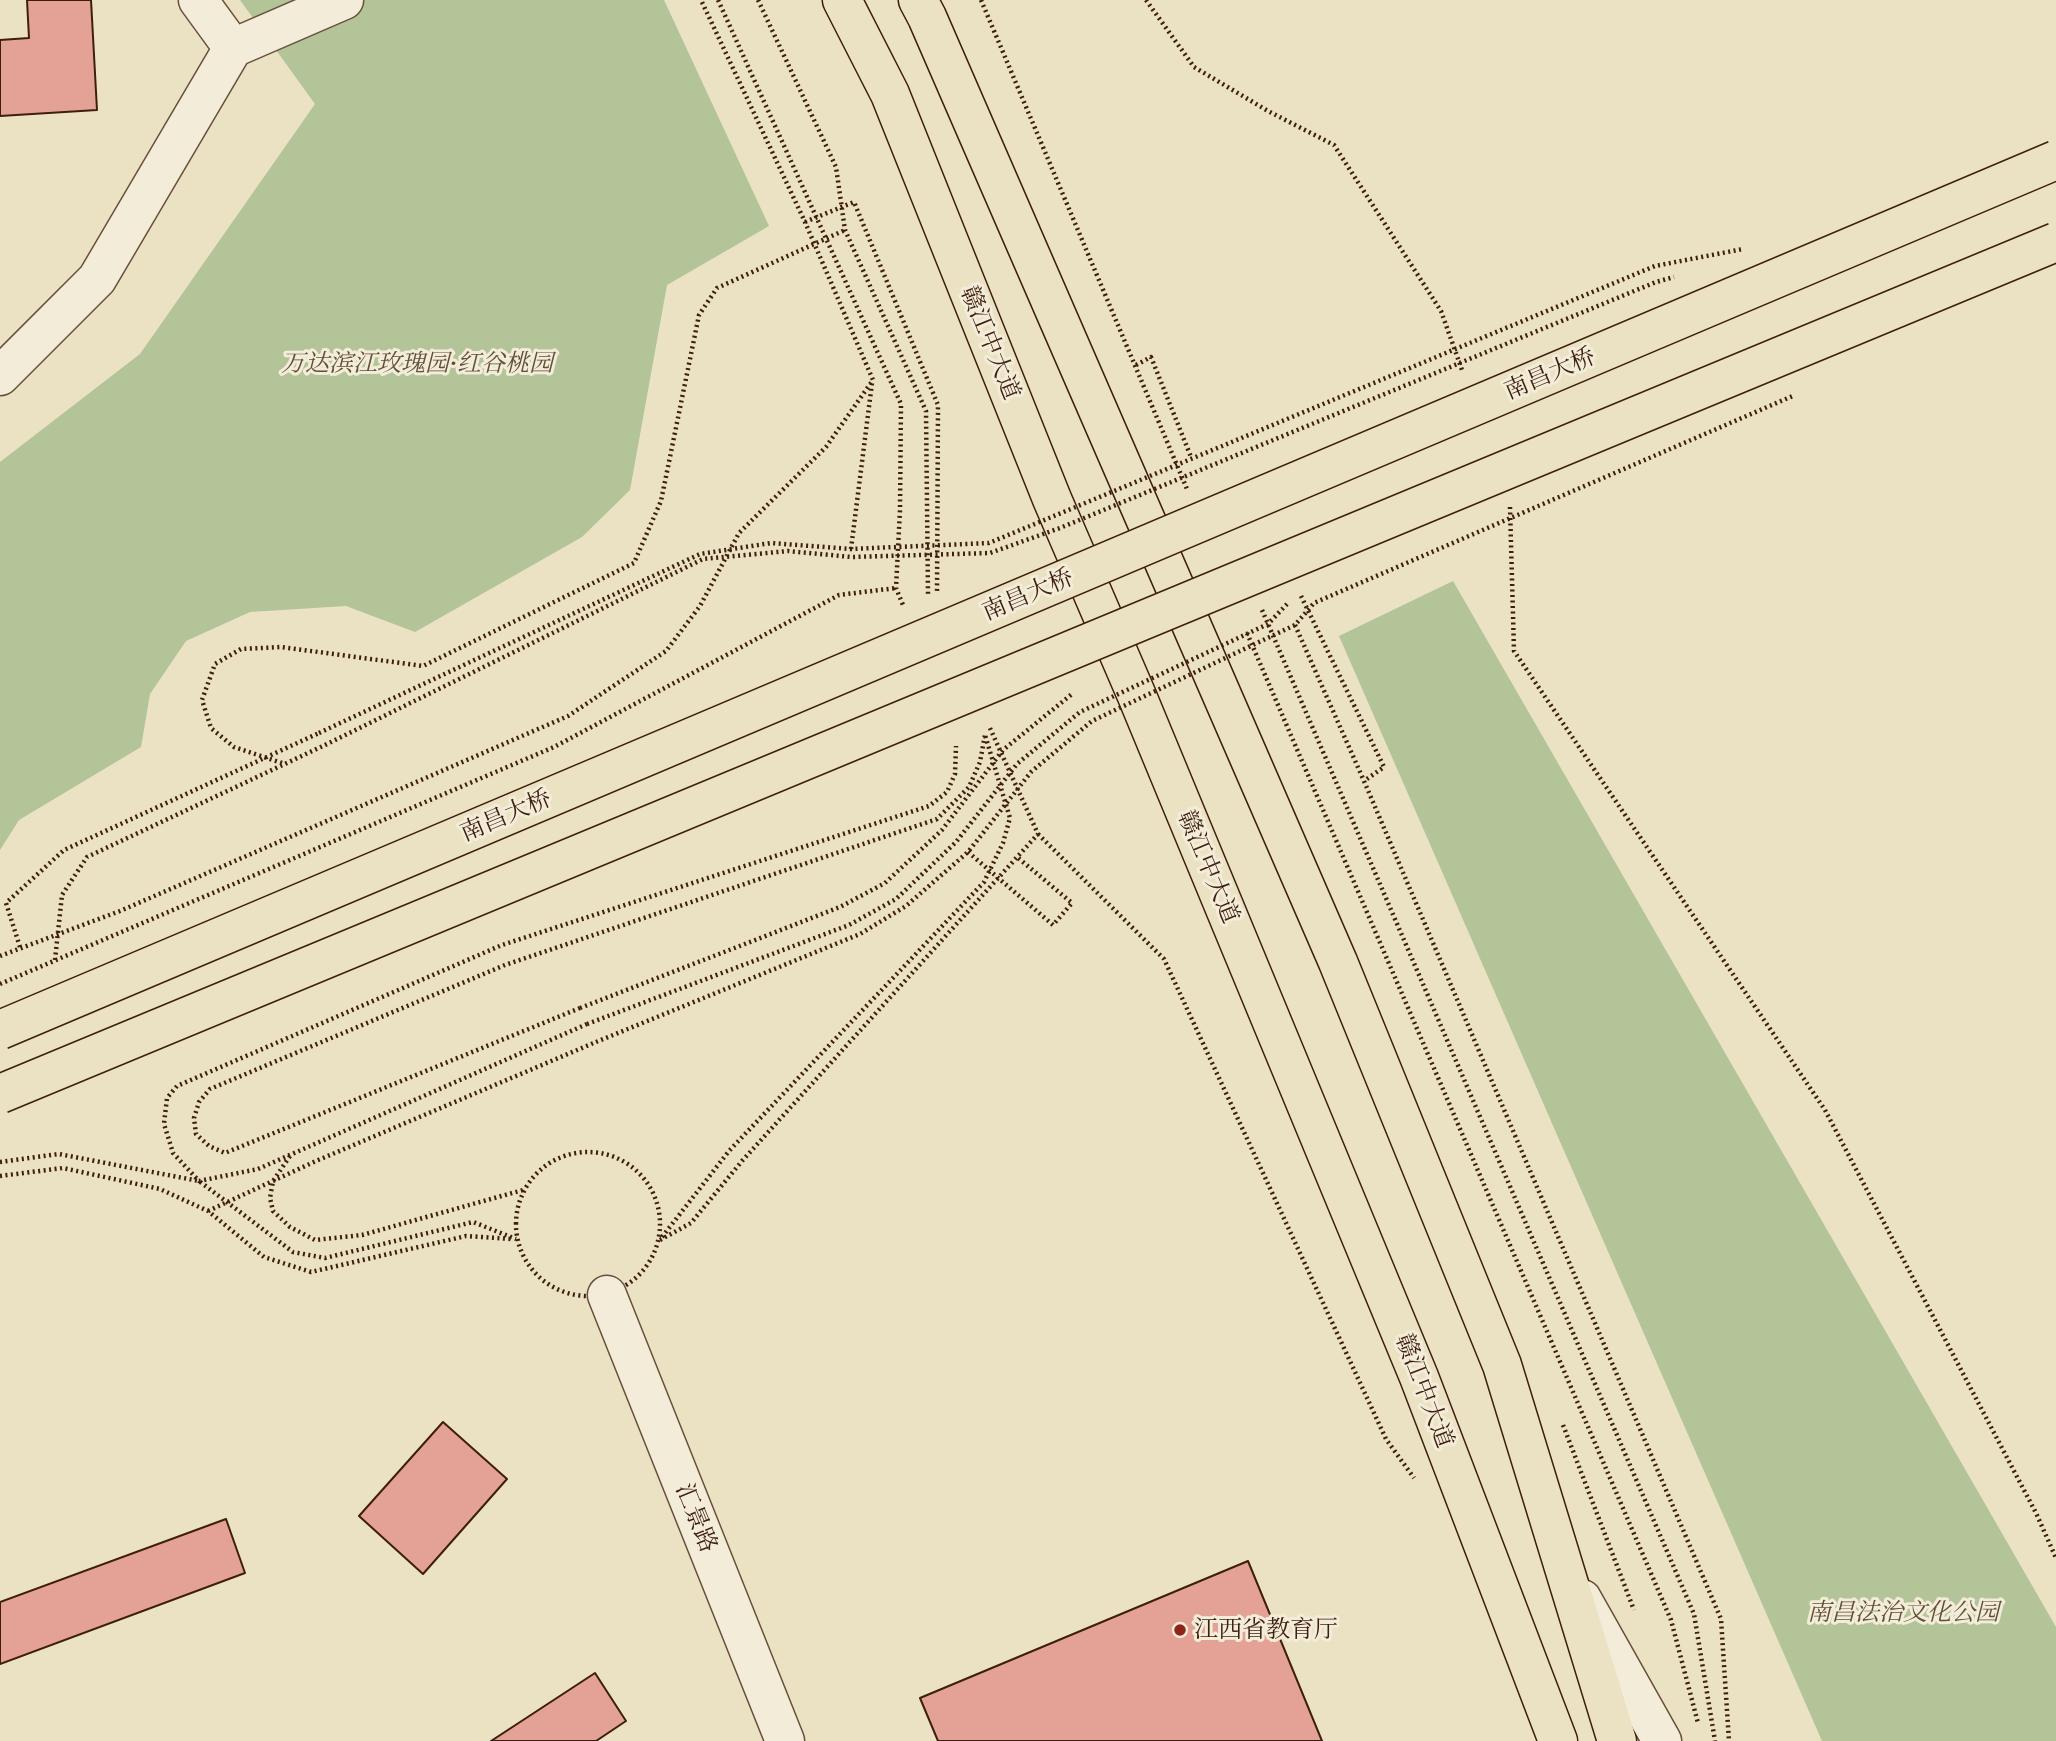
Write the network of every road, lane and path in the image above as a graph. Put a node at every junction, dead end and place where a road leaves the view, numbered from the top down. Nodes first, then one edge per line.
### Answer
1 (198, 0) edge
2 (344, 0) edge
3 (701, 0) edge
4 (718, 0) edge
5 (758, 0) edge
6 (842, 0) edge
7 (918, 0) edge
8 (981, 0) edge
9 (1146, 0) edge
10 (233, 48) junction
11 (2056, 160) edge
12 (845, 230) junction
13 (826, 238) junction
14 (2056, 242) edge
15 (814, 244) junction
16 (1748, 248) dead end
17 (1683, 275) dead end
18 (1135, 366) junction
19 (0, 376) edge
20 (1464, 376) dead end
21 (873, 380) junction
22 (1804, 391) dead end
23 (1191, 457) junction
24 (1187, 489) dead end
25 (1517, 499) dead end
26 (851, 549) junction
27 (896, 588) junction
28 (928, 594) dead end
29 (903, 605) dead end
30 (1260, 606) dead end
31 (1268, 624) junction
32 (1295, 625) junction
33 (1247, 633) junction
34 (1272, 635) junction
35 (1252, 645) junction
36 (1081, 689) dead end
37 (956, 746) dead end
38 (267, 758) junction
39 (282, 763) junction
40 (1364, 781) junction
41 (1038, 834) dead end
42 (968, 852) junction
43 (1017, 857) dead end
44 (58, 934) junction
45 (20, 947) junction
46 (0, 956) edge
47 (55, 961) junction
48 (0, 984) edge
49 (0, 1030) edge
50 (0, 1094) edge
51 (290, 1155) junction
52 (0, 1162) edge
53 (0, 1176) edge
54 (199, 1181) junction
55 (273, 1181) junction
56 (524, 1189) junction
57 (228, 1202) junction
58 (208, 1211) junction
59 (516, 1239) junction
60 (660, 1240) junction
61 (607, 1295) junction
62 (1417, 1482) dead end
63 (2056, 1558) edge
64 (1564, 1566) junction
65 (1699, 1728) dead end
66 (785, 1741) edge
67 (1558, 1741) edge
68 (1618, 1741) edge
69 (1662, 1741) edge
70 (1715, 1741) edge
71 (1729, 1741) edge

1 - 10 street
2 - 10 street
3 - 15 path
4 - 13 path
5 - 12 path
6 - 67 main road, 赣江中大道
7 - 64 main road
8 - 18 path
9 - 20 path
10 - 19 street
11 - 49 main road, 南昌大桥, bridge
12 - 13 path
12 - 28 path
13 - 15 path
13 - 27 path
14 - 50 main road, bridge
15 - 21 path
15 - 38 path
16 - 23 path, bridge
17 - 39 path, bridge
18 - 23 path
18 - 24 path
21 - 26 path
21 - 44 path
22 - 32 path, bridge
23 - 26 path, bridge
25 - 63 path
26 - 38 path, bridge
27 - 29 path
27 - 47 path
30 - 31 path
31 - 33 path, bridge
31 - 34 path, bridge
31 - 40 path, bridge
32 - 34 path, bridge
32 - 40 path
33 - 35 path, bridge
33 - 51 path, bridge
34 - 35 path, bridge
34 - 70 path
35 - 42 path, bridge
35 - 65 path
36 - 60 path, bridge
37 - 54 path
38 - 39 path
38 - 45 path
39 - 44 path
40 - 71 path
41 - 62 path
42 - 43 path, bridge
42 - 55 path, bridge
44 - 45 path
44 - 47 path
45 - 46 path
47 - 48 path
51 - 54 path
51 - 55 path
52 - 54 path
53 - 58 path
54 - 57 path
55 - 56 path
55 - 57 path
56 - 59 path
56 - 60 path
57 - 58 path
57 - 59 path
58 - 59 path
59 - 61 path
60 - 61 path
61 - 66 street, 汇景路
64 - 68 main road
64 - 69 street

